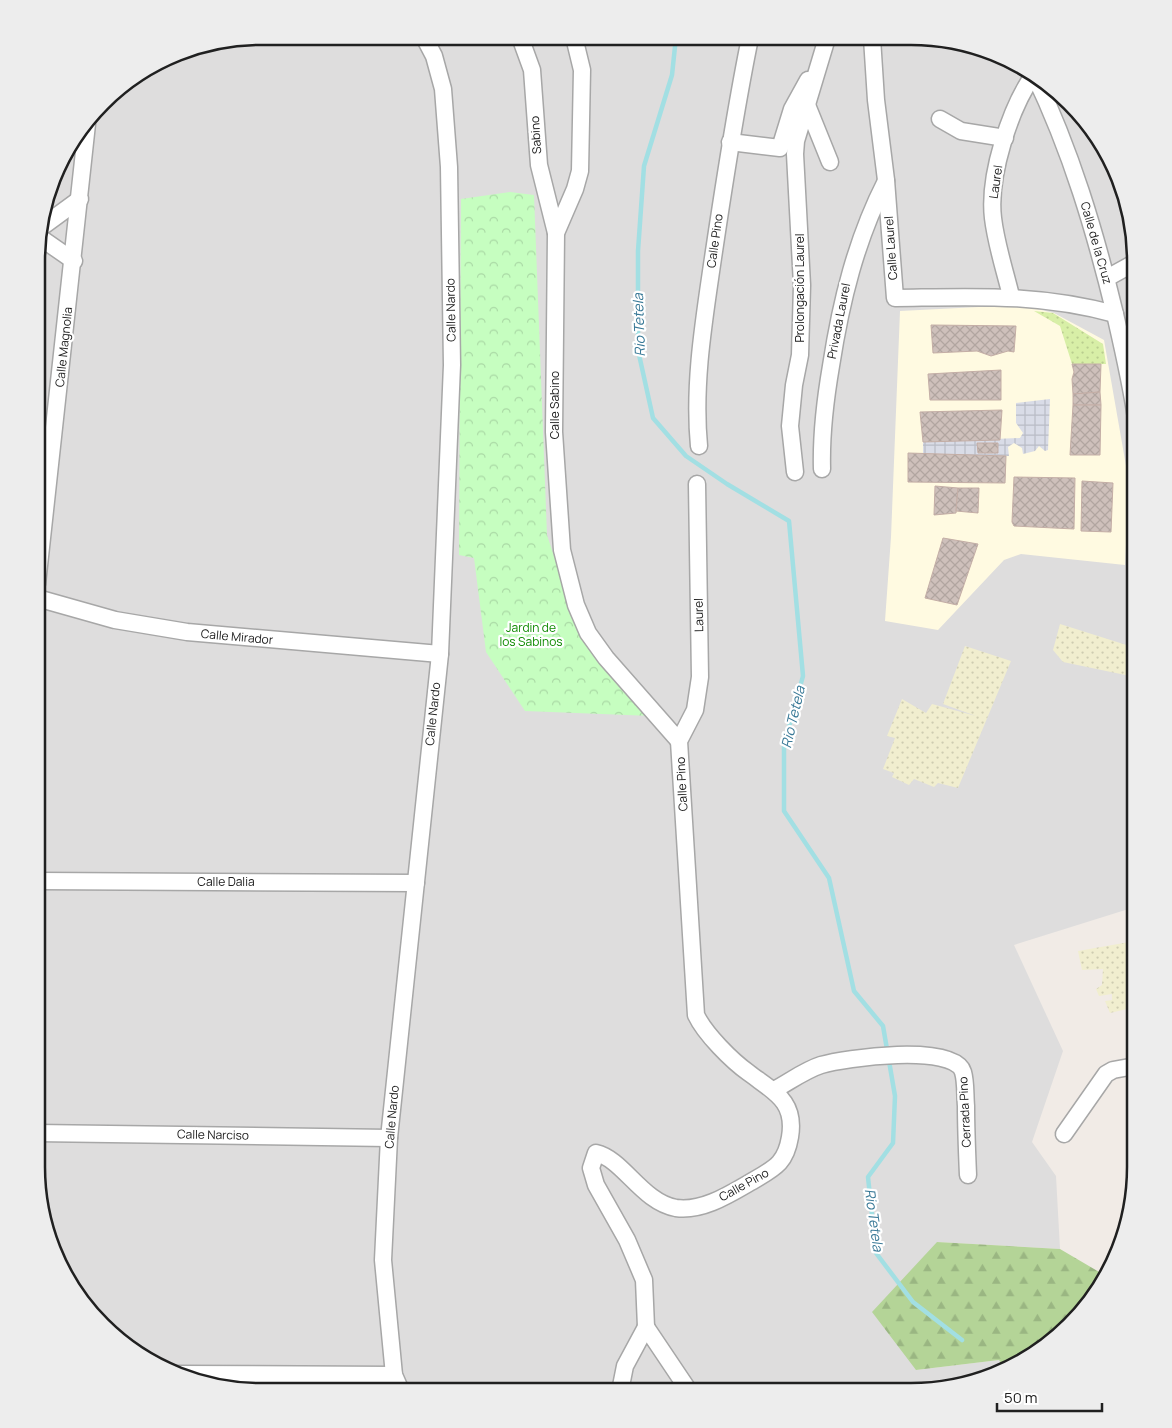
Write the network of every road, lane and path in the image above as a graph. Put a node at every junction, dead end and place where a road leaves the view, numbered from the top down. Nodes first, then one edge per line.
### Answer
1 (428, 45) edge
2 (523, 45) edge
3 (576, 45) edge
4 (749, 45) edge
5 (825, 45) edge
6 (872, 45) edge
7 (822, 60) junction
8 (1030, 80) edge
9 (1042, 90) edge
10 (807, 105) junction
11 (940, 119) dead end
12 (86, 135) edge
13 (1006, 138) junction
14 (730, 142) junction
15 (830, 162) dead end
16 (886, 180) junction
17 (80, 199) junction
18 (49, 222) edge
19 (556, 233) junction
20 (46, 241) edge
21 (74, 261) junction
22 (1127, 267) edge
23 (1107, 278) junction
24 (1011, 296) junction
25 (1115, 314) junction
26 (1127, 365) edge
27 (699, 446) dead end
28 (822, 469) dead end
29 (795, 472) dead end
30 (697, 484) dead end
31 (45, 521) edge
32 (45, 600) edge
33 (440, 654) junction
34 (679, 741) junction
35 (45, 881) edge
36 (416, 883) junction
37 (1127, 1067) edge
38 (774, 1090) junction
39 (45, 1132) edge
40 (1064, 1134) dead end
41 (389, 1138) junction
42 (968, 1174) dead end
43 (646, 1327) junction
44 (199, 1374) edge
45 (394, 1375) junction
46 (398, 1383) edge
47 (622, 1383) edge
48 (684, 1383) edge

1 - 33 street, Calle Nardo
2 - 19 street, Sabino
3 - 19 street, Calle Sabino
4 - 14 street, Calle Pino
5 - 7 street
6 - 16 street, Calle Laurel
7 - 10 street
7 - 14 street
8 - 13 street, Laurel
9 - 23 street, Calle de la Cruz
10 - 15 street
10 - 29 street, Prolongación Laurel
11 - 13 street
12 - 17 street, Calle Magnolia
13 - 24 street, Laurel
14 - 27 street, Calle Pino
16 - 24 street, Calle Laurel
16 - 28 street, Privada Laurel
17 - 18 street
17 - 21 street, Calle Magnolia
19 - 34 street, Calle Sabino
20 - 21 street
21 - 31 street, Calle Magnolia
22 - 23 street
23 - 25 street, Calle de la Cruz
24 - 25 street, Calle Laurel
25 - 26 street, Calle de la Cruz
30 - 34 street, Laurel
32 - 33 street, Calle Mirador
33 - 36 street, Calle Nardo
34 - 38 street, Calle Pino
35 - 36 street, Calle Dalia
36 - 41 street, Calle Nardo
37 - 40 street
38 - 42 street, Cerrada Pino
38 - 43 street, Calle Pino
39 - 41 street, Calle Narciso
41 - 45 street, Calle Nardo
43 - 47 street
43 - 48 street
44 - 45 street
45 - 46 street, Calle Nardo

